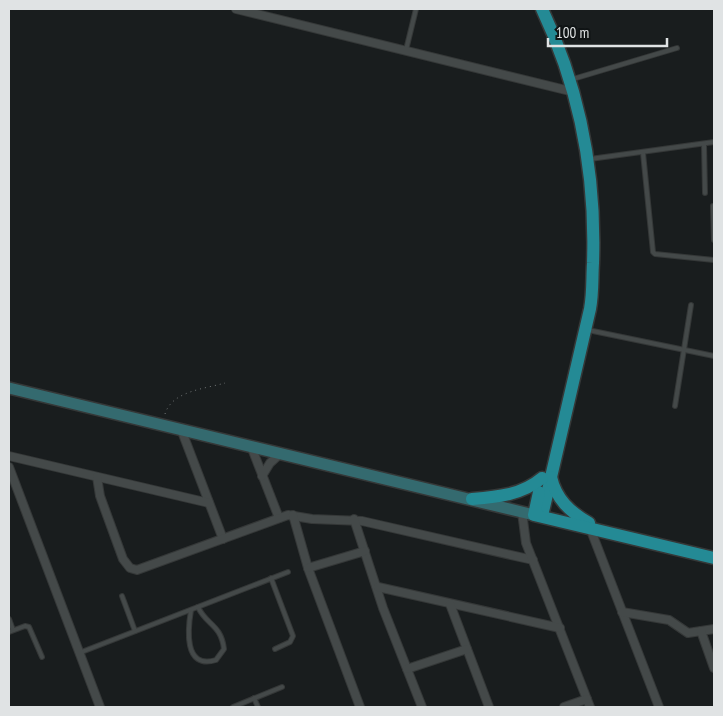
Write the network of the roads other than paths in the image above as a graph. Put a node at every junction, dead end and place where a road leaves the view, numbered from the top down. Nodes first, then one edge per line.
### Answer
1 (236, 9) edge
2 (416, 9) edge
3 (542, 9) edge
4 (676, 48) dead end
5 (406, 50) junction
6 (572, 86) junction
7 (714, 142) edge
8 (704, 144) junction
9 (644, 153) junction
10 (588, 159) junction
11 (705, 194) dead end
12 (713, 206) dead end
13 (714, 240) edge
14 (714, 260) edge
15 (593, 266) junction
16 (691, 305) dead end
17 (586, 329) junction
18 (684, 348) junction
19 (714, 356) edge
20 (9, 388) edge
21 (675, 406) dead end
22 (181, 429) junction
23 (251, 446) junction
24 (282, 453) junction
25 (9, 456) edge
26 (9, 467) edge
27 (262, 476) junction
28 (97, 477) junction
29 (546, 478) junction
30 (472, 499) junction
31 (210, 504) junction
32 (533, 514) junction
33 (293, 515) junction
34 (279, 518) junction
35 (354, 520) junction
36 (596, 529) junction
37 (223, 539) junction
38 (365, 551) junction
39 (714, 558) edge
40 (533, 560) junction
41 (308, 568) junction
42 (288, 572) dead end
43 (270, 578) junction
44 (378, 587) junction
45 (122, 596) dead end
46 (450, 604) junction
47 (198, 607) junction
48 (191, 610) junction
49 (622, 612) junction
50 (9, 619) edge
51 (560, 628) junction
52 (714, 629) edge
53 (11, 631) edge
54 (135, 631) junction
55 (701, 631) junction
56 (275, 649) dead end
57 (467, 649) junction
58 (79, 653) junction
59 (42, 657) dead end
60 (714, 668) edge
61 (407, 669) junction
62 (282, 687) dead end
63 (254, 698) junction
64 (587, 699) junction
65 (100, 707) edge
66 (233, 707) edge
67 (258, 707) edge
68 (360, 707) edge
69 (422, 707) edge
70 (489, 707) edge
71 (564, 707) edge
72 (590, 707) edge
73 (659, 707) edge

1 - 5 street
2 - 5 lane
3 - 6 main road
4 - 6 lane
5 - 6 street
6 - 10 main road
7 - 8 lane
8 - 9 lane
8 - 11 lane
9 - 10 lane
9 - 14 lane
10 - 15 main road
12 - 13 lane
15 - 17 main road
15 - 29 main road
16 - 18 lane
17 - 18 lane
17 - 29 main road
18 - 19 lane
18 - 21 lane
20 - 22 main road
22 - 23 main road
22 - 31 street
23 - 24 main road
23 - 27 street
24 - 27 street
24 - 30 main road
25 - 28 street
26 - 58 street
27 - 34 street
28 - 31 street
28 - 37 street
29 - 30 main road
29 - 32 main road
29 - 36 main road
30 - 32 main road
31 - 37 street
32 - 36 main road
32 - 40 street
33 - 34 street
33 - 35 street
33 - 41 street
34 - 37 street
35 - 38 street
35 - 40 street
36 - 39 main road
36 - 49 street
38 - 41 street
38 - 44 street
40 - 51 street
41 - 68 street
42 - 43 lane
43 - 47 lane
43 - 56 lane
44 - 46 street
44 - 61 street
45 - 54 lane
46 - 51 street
46 - 57 street
47 - 48 lane
47 - 48 lane
48 - 54 lane
49 - 55 street
49 - 73 street
50 - 53 lane
51 - 64 street
52 - 55 street
53 - 59 lane
54 - 58 lane
55 - 60 street
57 - 61 street
57 - 70 street
58 - 65 street
61 - 69 street
62 - 63 lane
63 - 66 lane
63 - 67 lane
64 - 71 street
64 - 72 street

